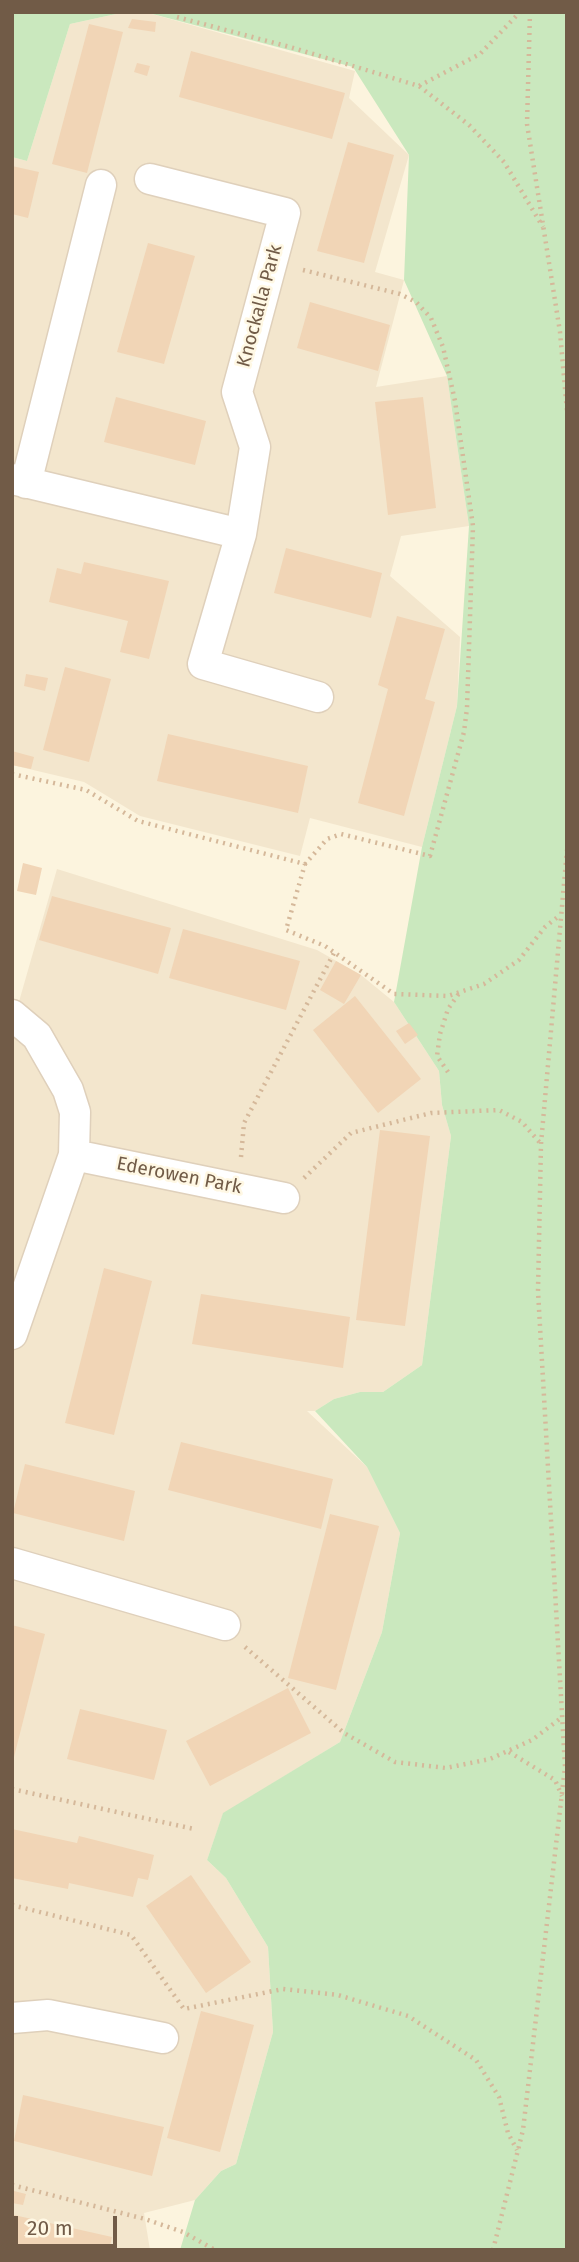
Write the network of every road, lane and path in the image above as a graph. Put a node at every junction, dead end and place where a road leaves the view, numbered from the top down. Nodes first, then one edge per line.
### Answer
1 (520, 12) edge
2 (530, 12) edge
3 (177, 17) dead end
4 (419, 86) junction
5 (150, 179) dead end
6 (101, 185) dead end
7 (543, 227) junction
8 (272, 262) junction
9 (567, 411) edge
10 (19, 481) edge
11 (241, 534) junction
12 (318, 697) dead end
13 (12, 774) edge
14 (567, 850) edge
15 (305, 864) junction
16 (561, 915) junction
17 (334, 953) junction
18 (460, 992) junction
19 (12, 1015) edge
20 (448, 1072) dead end
21 (541, 1144) junction
22 (74, 1155) junction
23 (238, 1188) junction
24 (284, 1198) joint
25 (12, 1334) edge
26 (12, 1563) edge
27 (225, 1625) joint
28 (562, 1718) junction
29 (508, 1751) junction
30 (12, 1789) edge
31 (562, 1797) junction
32 (194, 1829) dead end
33 (12, 1905) edge
34 (12, 2018) edge
35 (163, 2038) dead end
36 (517, 2151) junction
37 (12, 2185) edge
38 (215, 2250) edge
39 (493, 2250) edge

1 - 4 path
2 - 7 path
3 - 4 path
4 - 7 path
5 - 8 street, Knockalla Park
6 - 10 street
7 - 9 path
8 - 11 street, Knockalla Park
8 - 15 path
10 - 11 street
11 - 12 street, Knockalla Park
13 - 15 path
14 - 16 path
15 - 17 path
16 - 18 path
16 - 21 path
17 - 18 path
17 - 23 path
18 - 20 path
19 - 22 street
21 - 24 path
21 - 28 path
22 - 23 street, Ederowen Park
22 - 25 street
23 - 24 street, Ederowen Park
26 - 27 street
27 - 29 path
28 - 29 path
28 - 31 path
29 - 31 path
30 - 32 path
31 - 36 path
33 - 36 path
34 - 35 street
36 - 39 path
37 - 38 path

